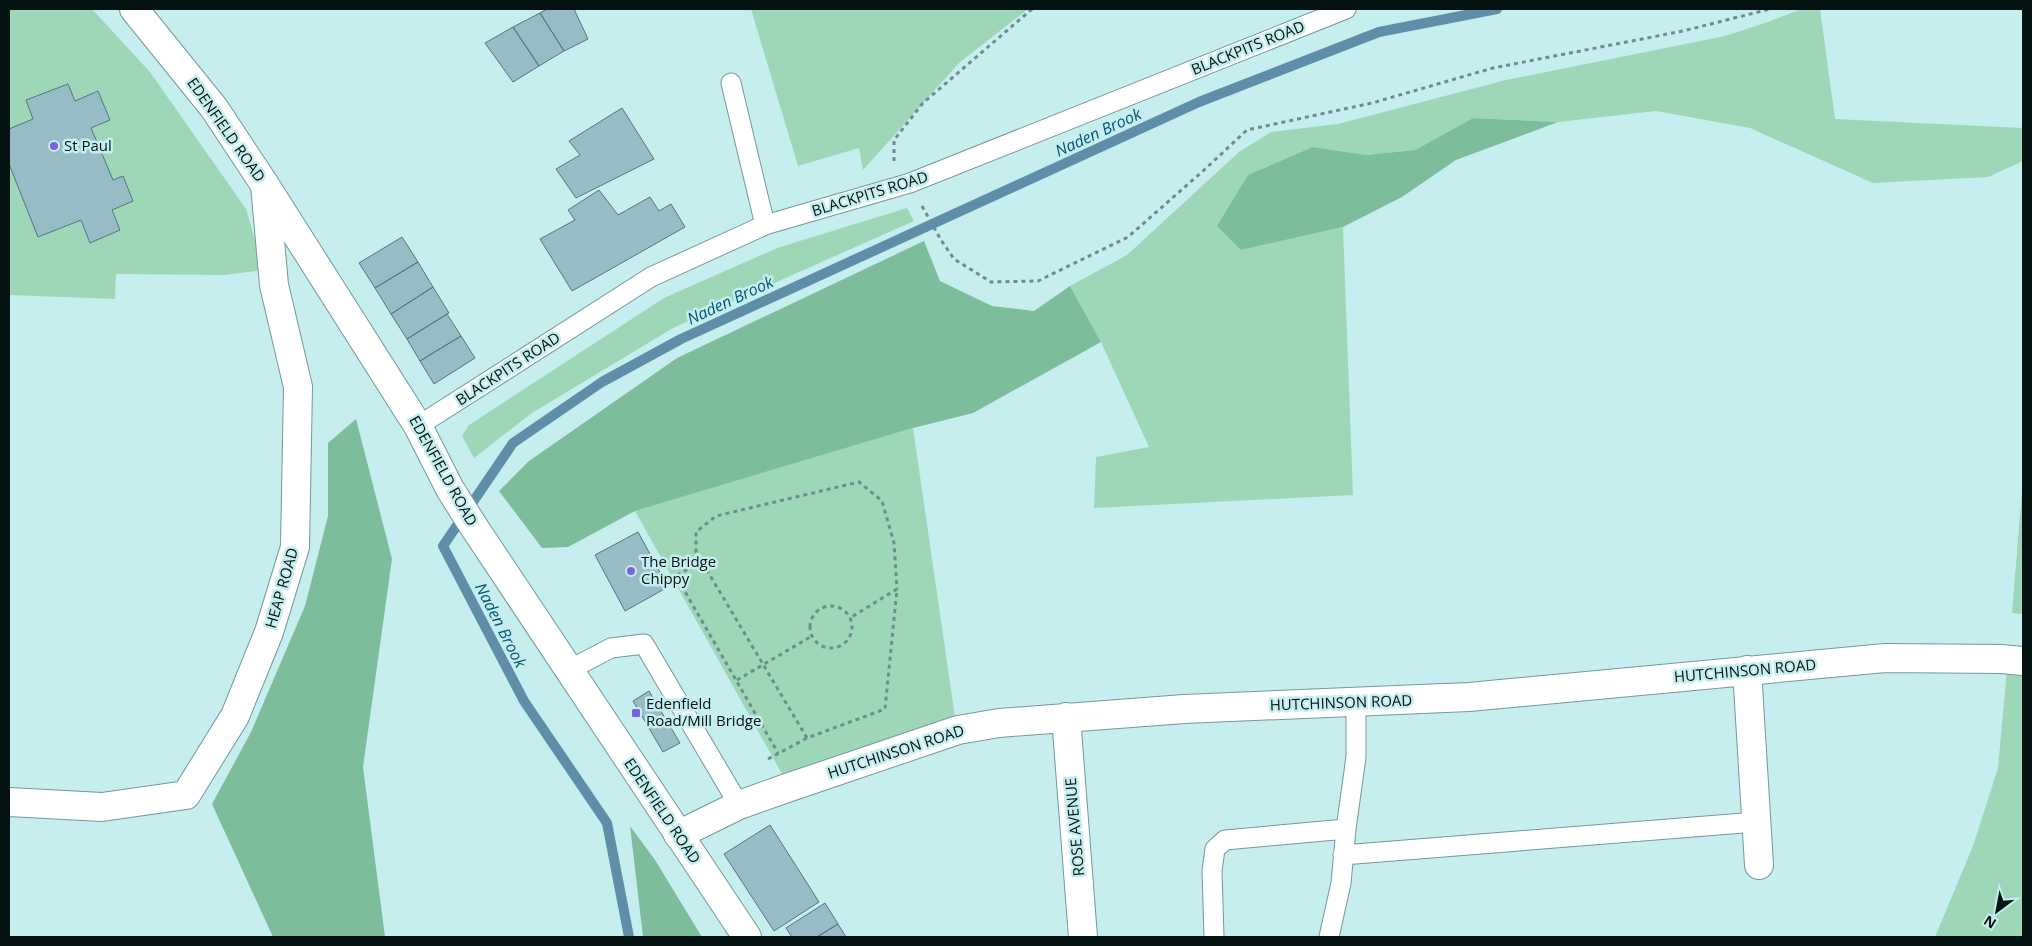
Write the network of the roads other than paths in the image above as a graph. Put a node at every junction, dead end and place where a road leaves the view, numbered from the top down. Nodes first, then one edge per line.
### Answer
1 (134, 9) edge
2 (1346, 9) edge
3 (731, 83) dead end
4 (265, 185) junction
5 (765, 225) junction
6 (418, 426) junction
7 (2023, 662) edge
8 (569, 670) junction
9 (1747, 670) junction
10 (1356, 702) junction
11 (1066, 718) junction
12 (734, 796) junction
13 (9, 802) edge
14 (1756, 822) junction
15 (1346, 829) junction
16 (678, 836) junction
17 (1343, 855) junction
18 (1758, 865) dead end
19 (747, 937) edge
20 (1083, 937) edge
21 (1214, 937) edge
22 (1330, 937) edge

1 - 4 street, EDENFIELD ROAD
2 - 5 lane, BLACKPITS ROAD
3 - 5 lane
4 - 6 street, EDENFIELD ROAD
4 - 13 street, HEAP ROAD
5 - 6 lane, BLACKPITS ROAD
6 - 8 street, EDENFIELD ROAD
7 - 9 street, HUTCHINSON ROAD
8 - 12 lane
8 - 16 street, EDENFIELD ROAD
9 - 10 street, HUTCHINSON ROAD
9 - 14 street
10 - 11 street, HUTCHINSON ROAD
10 - 15 lane
11 - 12 street, HUTCHINSON ROAD
11 - 20 street, ROSE AVENUE
12 - 16 street, HUTCHINSON ROAD
14 - 17 lane
14 - 18 street
15 - 17 lane
15 - 21 lane
16 - 19 street, EDENFIELD ROAD
17 - 22 lane

